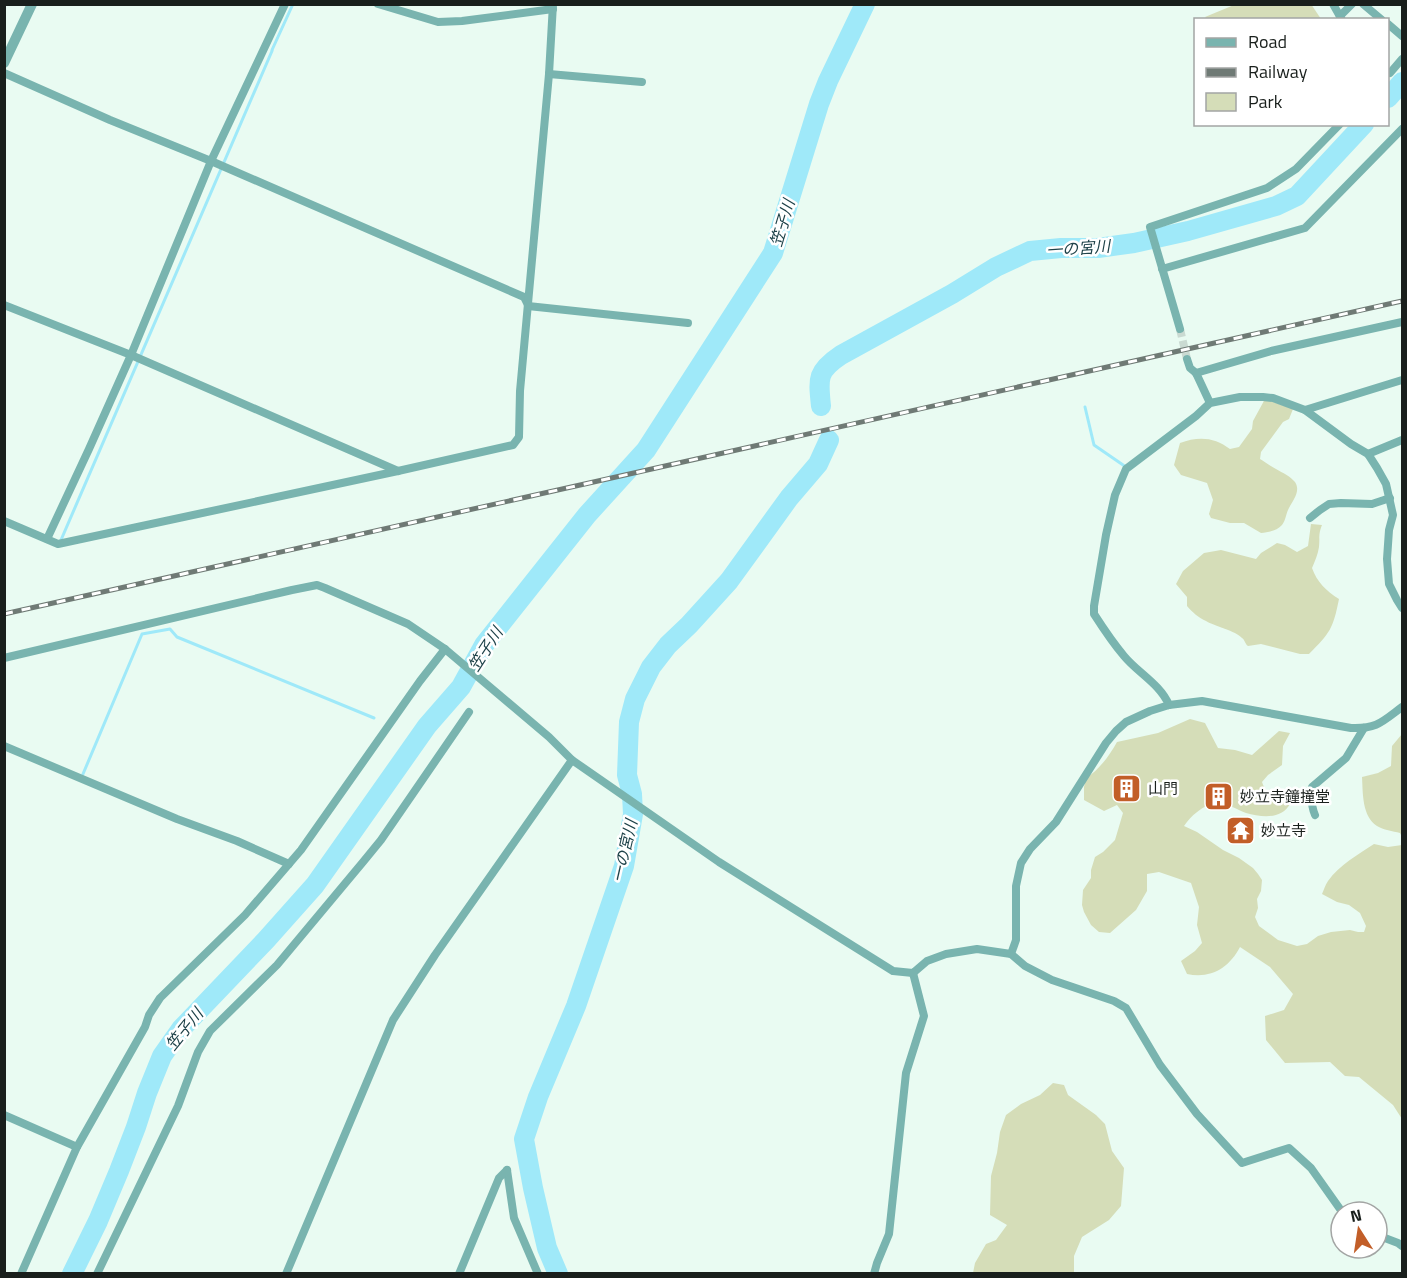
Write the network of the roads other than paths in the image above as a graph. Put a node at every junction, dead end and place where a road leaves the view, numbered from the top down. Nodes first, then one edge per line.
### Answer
1 (32, 4) edge
2 (285, 4) edge
3 (378, 4) edge
4 (1333, 4) edge
5 (1352, 4) edge
6 (1363, 4) edge
7 (553, 7) edge
8 (1341, 18) edge
9 (1380, 18) edge
10 (1389, 25) edge
11 (1402, 36) edge
12 (1402, 59) edge
13 (4, 63) edge
14 (1389, 72) edge
15 (4, 73) edge
16 (549, 74) junction
17 (642, 81) dead end
18 (1338, 126) edge
19 (1402, 129) edge
20 (212, 161) junction
21 (1162, 269) junction
22 (4, 304) edge
23 (528, 306) junction
24 (1402, 322) edge
25 (688, 324) dead end
26 (1180, 329) tunnel mouth
27 (131, 356) junction
28 (1187, 358) tunnel mouth
29 (1196, 374) junction
30 (1402, 380) edge
31 (1210, 403) junction
32 (1305, 410) junction
33 (1402, 440) edge
34 (1368, 454) junction
35 (398, 471) junction
36 (1390, 498) junction
37 (1402, 508) edge
38 (1393, 515) junction
39 (1310, 518) dead end
40 (4, 521) edge
41 (47, 539) junction
42 (1402, 608) edge
43 (445, 649) junction
44 (4, 658) edge
45 (1169, 705) junction
46 (1402, 707) edge
47 (469, 712) dead end
48 (1364, 728) junction
49 (4, 746) edge
50 (572, 760) junction
51 (1315, 815) dead end
52 (289, 864) junction
53 (1011, 954) junction
54 (913, 973) junction
55 (4, 1115) edge
56 (77, 1147) junction
57 (1334, 1200) edge
58 (21, 1274) edge
59 (97, 1274) edge
60 (286, 1274) edge
61 (459, 1274) edge
62 (538, 1274) edge
63 (874, 1274) edge

1 - 13 street
2 - 20 street
3 - 7 street
4 - 8 street
5 - 8 street
6 - 9 street
7 - 16 street
10 - 11 street
12 - 14 street
15 - 20 street
16 - 17 street
16 - 23 street
18 - 21 street
19 - 21 street
20 - 23 street
20 - 27 street
21 - 26 street
22 - 27 street
23 - 25 street
23 - 35 street
24 - 29 street
27 - 35 street
27 - 41 street
28 - 29 street
29 - 31 street
30 - 32 street
31 - 32 street
31 - 45 street
32 - 34 street
33 - 34 street
34 - 36 street
35 - 41 street
36 - 38 street
36 - 39 street
37 - 38 street
38 - 42 street
40 - 41 street
43 - 44 street
43 - 50 street
43 - 52 street
45 - 48 street
45 - 53 street
46 - 48 street
47 - 59 street
48 - 51 street
49 - 52 street
50 - 54 street
50 - 60 street
52 - 56 street
53 - 54 street
53 - 57 street
54 - 63 street
55 - 56 street
56 - 58 street
61 - 62 street

